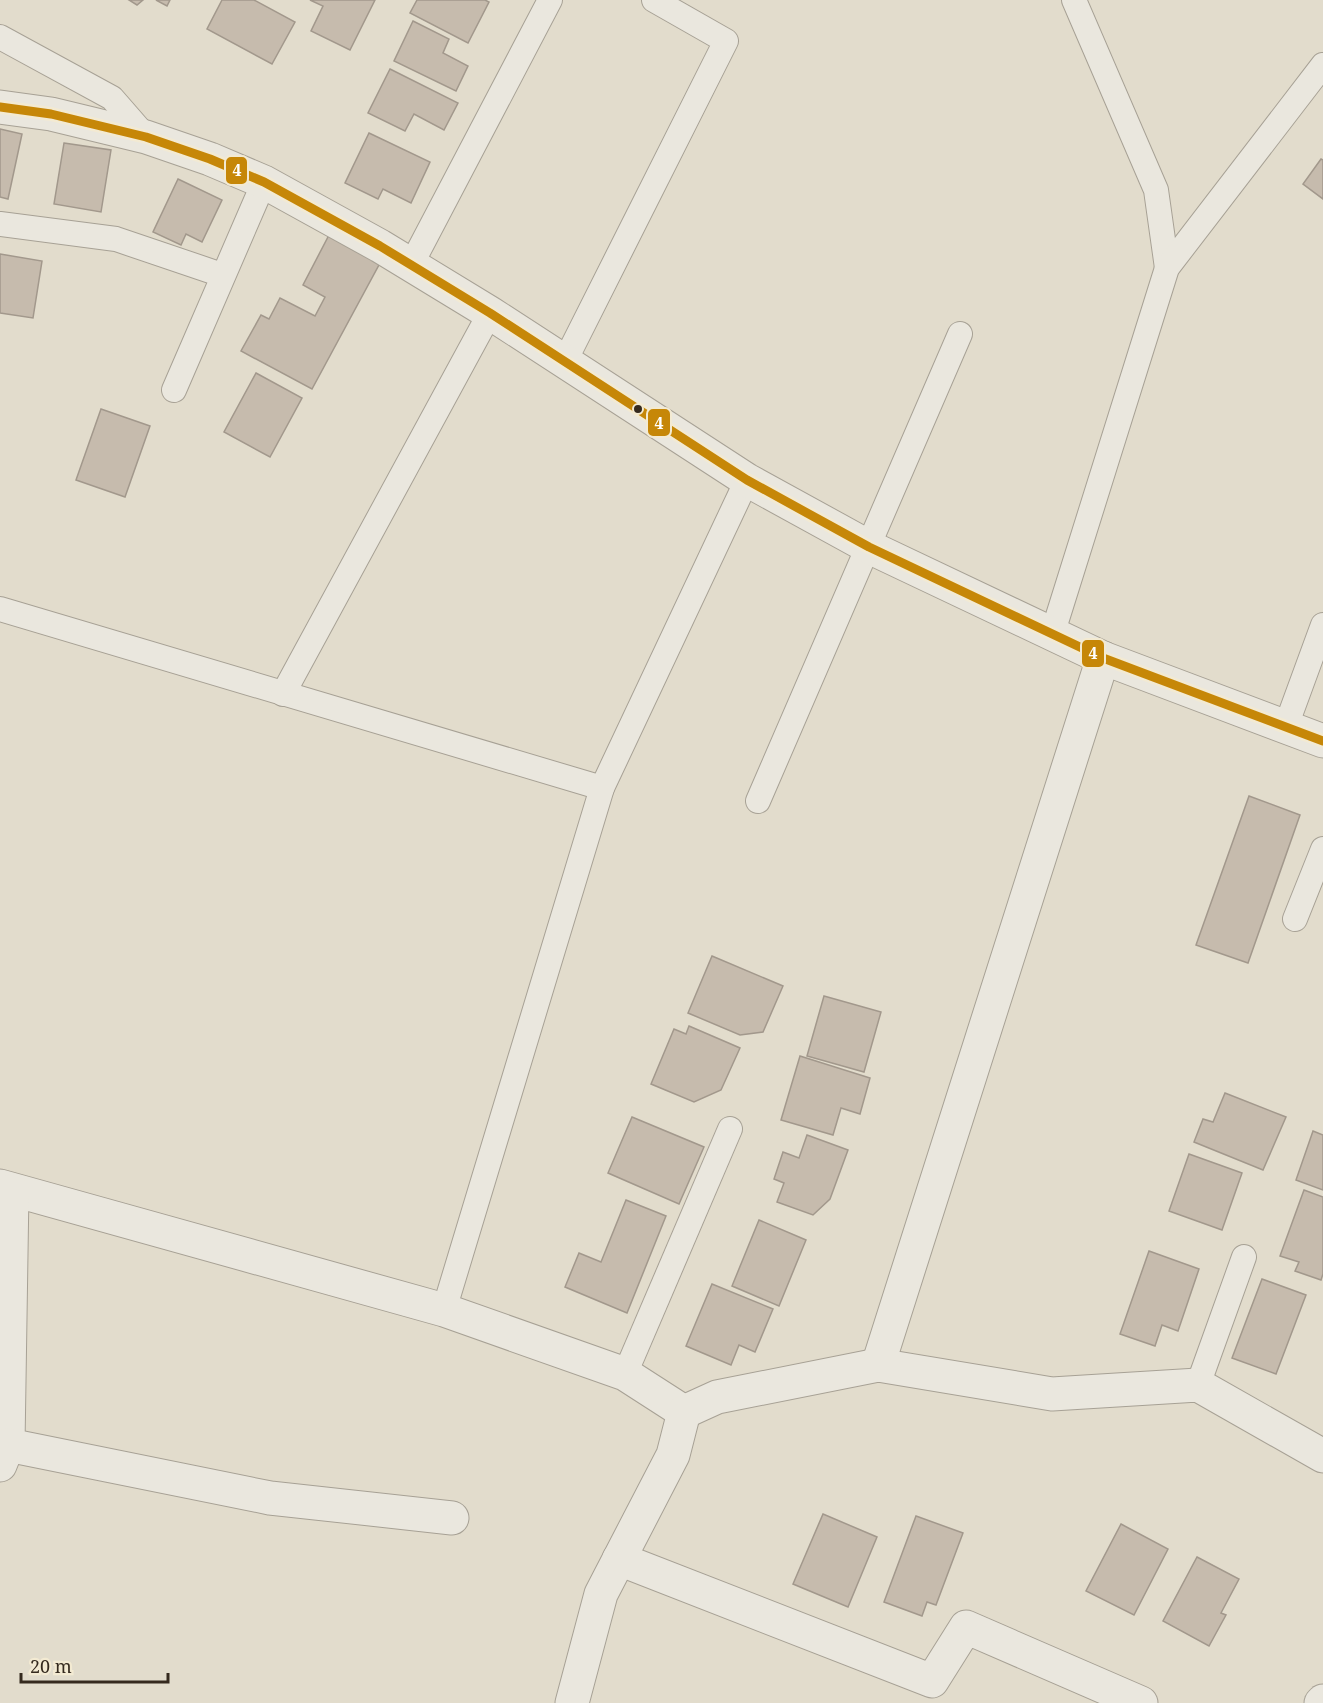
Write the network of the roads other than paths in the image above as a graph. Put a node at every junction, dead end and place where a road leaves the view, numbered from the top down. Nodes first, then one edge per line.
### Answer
1 (550, 0) edge
2 (654, 0) edge
3 (1074, 0) edge
4 (0, 37) edge
5 (1323, 65) edge
6 (0, 107) edge
7 (146, 137) junction
8 (264, 182) junction
9 (0, 224) edge
10 (411, 265) junction
11 (1167, 268) junction
12 (222, 274) junction
13 (490, 313) junction
14 (960, 334) dead end
15 (565, 361) junction
16 (174, 390) dead end
17 (747, 480) junction
18 (869, 548) junction
19 (0, 609) edge
20 (1323, 625) edge
21 (1052, 635) junction
22 (1103, 658) junction
23 (283, 694) junction
24 (1286, 726) junction
25 (1323, 741) edge
26 (602, 788) junction
27 (758, 801) dead end
28 (1323, 849) edge
29 (1295, 919) dead end
30 (730, 1129) dead end
31 (6, 1188) edge
32 (1244, 1257) dead end
33 (444, 1310) junction
34 (878, 1365) junction
35 (625, 1374) junction
36 (1198, 1385) junction
37 (684, 1412) junction
38 (4, 1455) edge
39 (1323, 1456) edge
40 (452, 1518) dead end
41 (619, 1559) junction
42 (572, 1703) edge
43 (1141, 1703) edge

1 - 10 lane
2 - 15 lane
3 - 11 lane
4 - 7 lane
5 - 11 lane
6 - 7 street
7 - 8 street
8 - 10 street
8 - 12 lane
9 - 12 lane
10 - 13 street
11 - 21 lane
12 - 16 lane
13 - 15 street
13 - 23 lane
14 - 18 lane
15 - 17 street
17 - 18 street
17 - 26 lane
18 - 21 street
18 - 27 lane
19 - 23 lane
20 - 24 lane
21 - 22 street
22 - 24 street
22 - 34 street
23 - 26 lane
24 - 25 street
26 - 33 lane
28 - 29 lane
30 - 35 lane
31 - 33 street
31 - 38 street
32 - 36 lane
33 - 35 street
34 - 36 street
34 - 37 street
35 - 37 street
36 - 39 street
37 - 41 street
38 - 40 street
41 - 42 street
41 - 43 street

